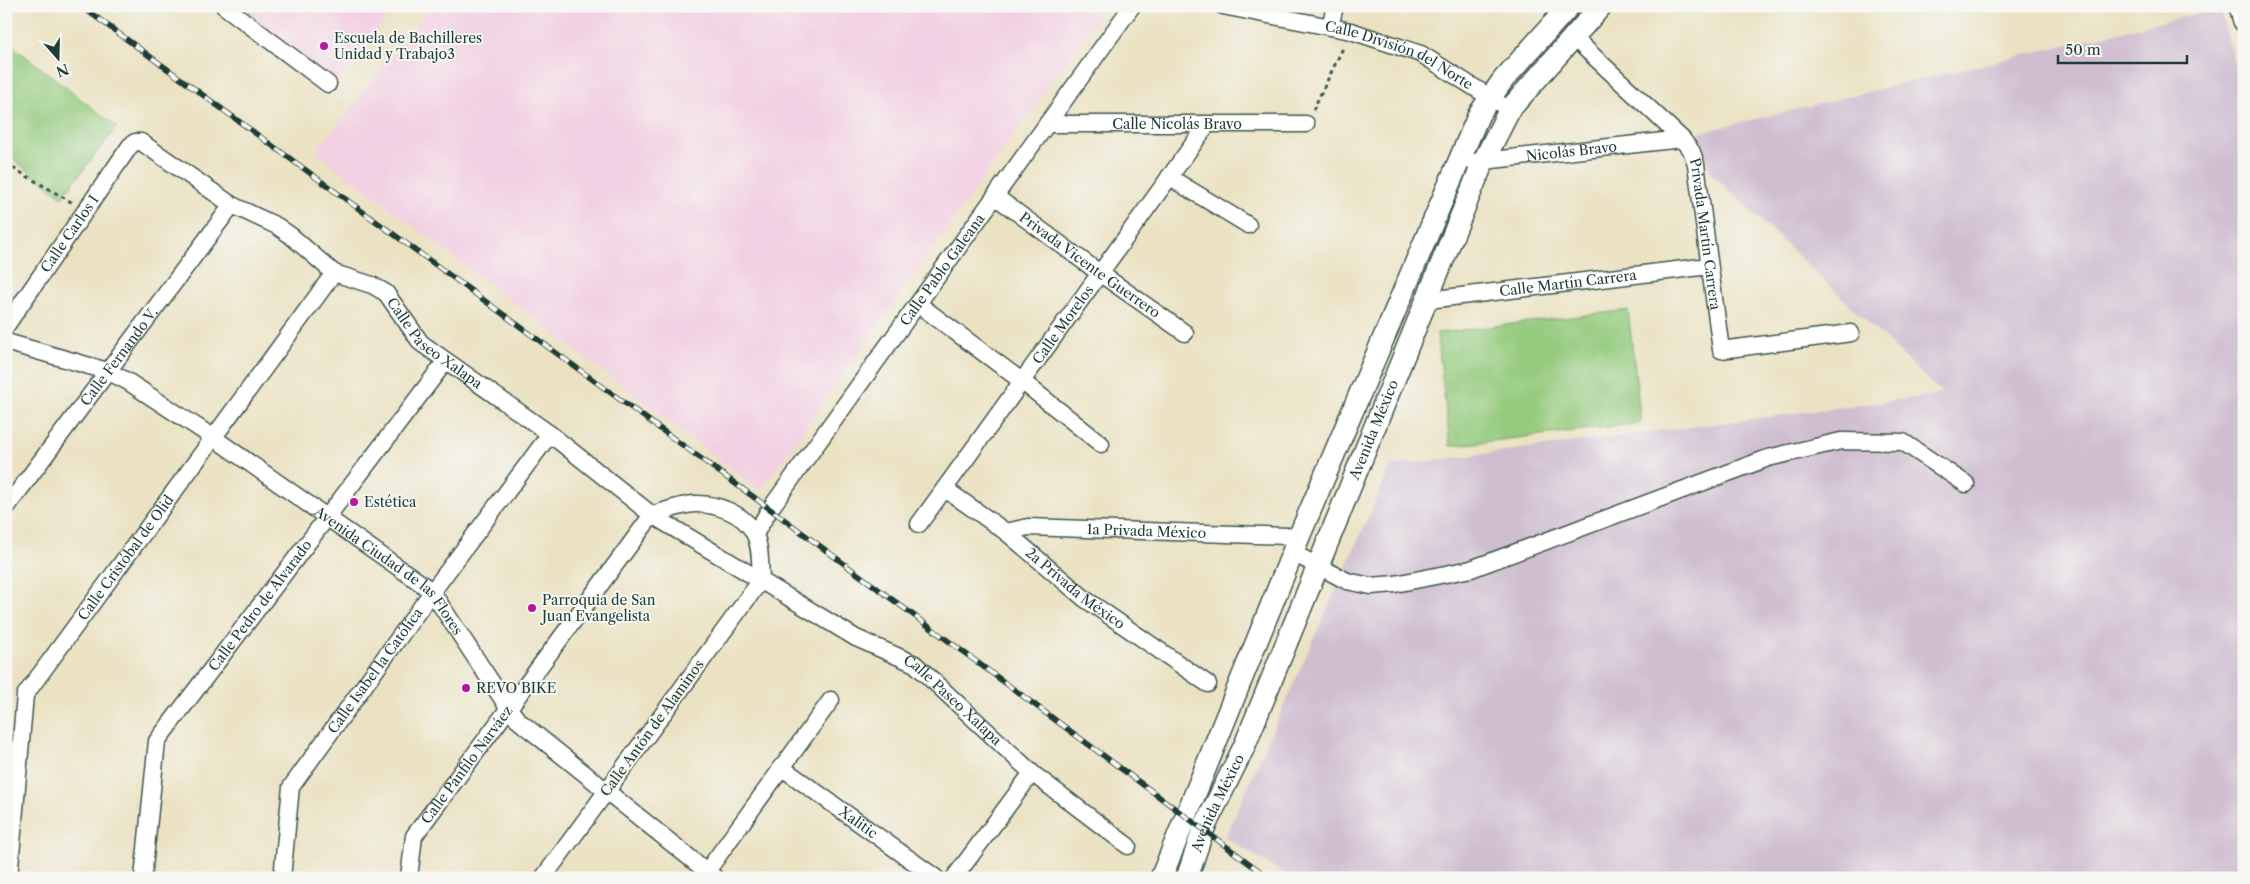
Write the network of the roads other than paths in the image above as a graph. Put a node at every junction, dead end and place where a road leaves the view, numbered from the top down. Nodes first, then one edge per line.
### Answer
1 (224, 6) edge
2 (1132, 6) edge
3 (1224, 6) edge
4 (1335, 6) edge
5 (1569, 6) edge
6 (1601, 6) edge
7 (2240, 6) edge
8 (2244, 21) edge
9 (1330, 27) junction
10 (1573, 37) junction
11 (328, 84) dead end
12 (1490, 97) junction
13 (1510, 109) junction
14 (1047, 124) junction
15 (1306, 124) road end
16 (1207, 125) junction
17 (1682, 139) junction
18 (135, 142) joint
19 (1459, 162) junction
20 (1483, 162) junction
21 (1169, 178) junction
22 (996, 197) junction
23 (232, 205) junction
24 (1248, 225) dead end
25 (1709, 266) junction
26 (334, 273) junction
27 (1100, 274) junction
28 (1428, 300) junction
29 (918, 304) junction
30 (6, 326) edge
31 (1185, 333) dead end
32 (1851, 333) dead end
33 (6, 342) edge
34 (444, 362) junction
35 (107, 372) junction
36 (1023, 382) junction
37 (550, 434) junction
38 (214, 438) junction
39 (1101, 444) dead end
40 (1966, 484) dead end
41 (945, 489) junction
42 (6, 508) edge
43 (652, 515) junction
44 (326, 518) junction
45 (919, 524) dead end
46 (1006, 532) junction
47 (754, 534) junction
48 (1291, 544) junction
49 (1318, 566) junction
50 (762, 580) junction
51 (432, 592) junction
52 (1208, 684) dead end
53 (831, 700) dead end
54 (509, 709) junction
55 (1218, 733) junction
56 (1244, 747) junction
57 (781, 768) junction
58 (1032, 773) junction
59 (606, 790) junction
60 (1128, 846) dead end
61 (708, 875) edge
62 (9, 878) edge
63 (143, 878) edge
64 (282, 878) edge
65 (409, 878) edge
66 (543, 878) edge
67 (936, 878) edge
68 (954, 878) edge
69 (1161, 878) edge
70 (1188, 878) edge

1 - 11 street
2 - 14 street, Calle Pablo Galeana
3 - 9 street, Calle División del Norte
4 - 9 street
5 - 12 main road, Avenida México
6 - 10 main road, Avenida México
7 - 8 main road
9 - 12 street, Calle División del Norte
10 - 13 main road, Avenida México
10 - 17 street, Privada Martín Carrera
12 - 13 street, Calle División del Norte
12 - 19 main road, Avenida México
13 - 20 main road, Avenida México
14 - 16 street, Calle Nicolás Bravo
14 - 22 street, Calle Pablo Galeana
15 - 16 street, Calle Nicolás Bravo
16 - 21 street, Calle Morelos
17 - 20 street, Nicolás Bravo
17 - 25 street, Privada Martín Carrera
18 - 23 street, Calle Paseo Xalapa
18 - 30 street, Calle Carlos I
19 - 20 street, Nicolás Bravo
19 - 48 main road, Avenida México
20 - 28 main road, Avenida México
21 - 24 street
21 - 27 street, Calle Morelos
22 - 27 street, Privada Vicente Guerrero
22 - 29 street, Calle Pablo Galeana
23 - 26 street, Calle Paseo Xalapa
23 - 35 street, Calle Fernando V.
25 - 28 street, Calle Martín Carrera
25 - 32 street, Privada Martín Carrera
26 - 34 street, Calle Paseo Xalapa
26 - 38 street, Calle Cristóbal de Olid
27 - 31 street, Privada Vicente Guerrero
27 - 36 street, Calle Morelos
28 - 49 main road, Avenida México
29 - 36 street
29 - 47 street, Calle Pablo Galeana
33 - 35 street, Avenida Ciudad de las Flores
34 - 37 street, Calle Paseo Xalapa
34 - 44 street, Calle Pedro de Alvarado
35 - 38 street, Avenida Ciudad de las Flores
35 - 42 street, Calle Fernando V.
36 - 39 street
36 - 41 street, Calle Morelos
37 - 43 street, Calle Paseo Xalapa
37 - 51 street, Calle Isabel la Católica
38 - 44 street, Avenida Ciudad de las Flores
38 - 62 street, Calle Cristóbal de Olid
40 - 49 street
41 - 45 street, Calle Morelos
41 - 46 street, 2a Privada México
43 - 47 street
43 - 50 street, Calle Paseo Xalapa
43 - 54 street, Calle Pánfilo Narváez
44 - 51 street, Avenida Ciudad de las Flores
44 - 63 street, Calle Pedro de Alvarado
46 - 48 street, 1a Privada México
46 - 52 street, 2a Privada México
47 - 50 street
48 - 49 street
48 - 55 main road, Avenida México
49 - 56 main road, Avenida México
50 - 58 street, Calle Paseo Xalapa
50 - 59 street, Calle Antón de Alaminos
51 - 54 street, Avenida Ciudad de las Flores
51 - 64 street, Calle Isabel la Católica
53 - 57 street
54 - 59 street, Avenida Ciudad de las Flores
54 - 65 street, Calle Pánfilo Narváez
55 - 56 main road
55 - 69 main road, Avenida México
56 - 70 main road, Avenida México
57 - 61 street
57 - 67 street, Xalitic
58 - 60 street, Calle Paseo Xalapa
58 - 68 street
59 - 61 street, Avenida Ciudad de las Flores
59 - 66 street, Calle Antón de Alaminos

